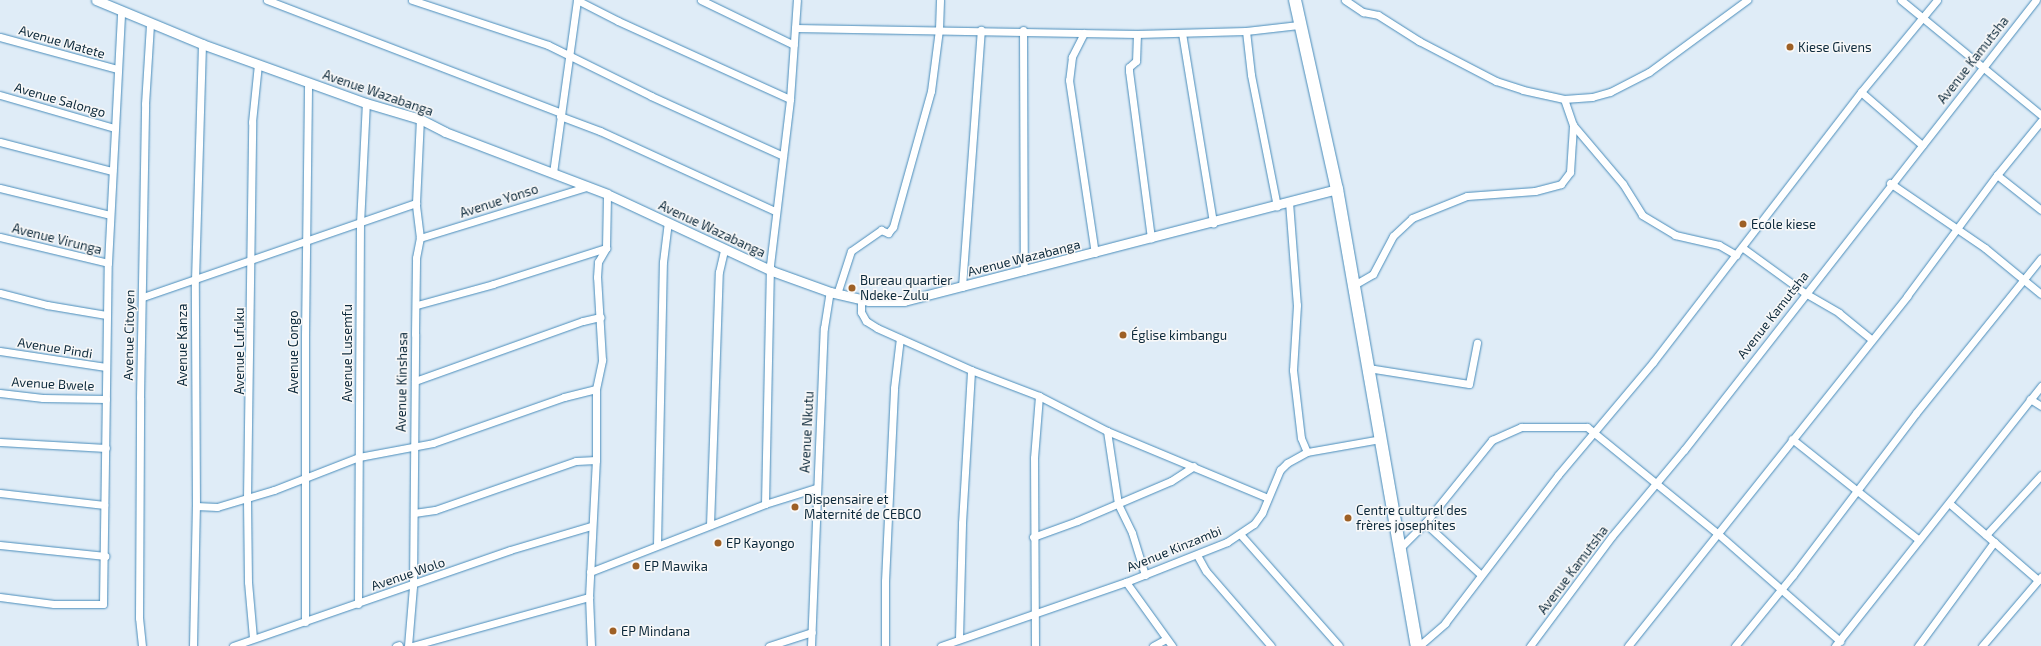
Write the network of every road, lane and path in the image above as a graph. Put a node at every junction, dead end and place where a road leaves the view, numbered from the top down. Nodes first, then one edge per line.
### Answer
1 (96, 0) edge
2 (268, 0) edge
3 (412, 0) edge
4 (577, 0) edge
5 (701, 0) edge
6 (797, 0) edge
7 (940, 0) edge
8 (1295, 0) edge
9 (1345, 0) edge
10 (1747, 0) edge
11 (1900, 0) edge
12 (1937, 0) edge
13 (2036, 0) edge
14 (121, 12) junction
15 (1920, 17) junction
16 (150, 24) junction
17 (1299, 25) junction
18 (795, 28) junction
19 (939, 29) junction
20 (981, 30) junction
21 (1024, 30) junction
22 (1246, 31) junction
23 (1084, 33) junction
24 (1182, 33) junction
25 (1137, 34) junction
26 (0, 37) edge
27 (202, 44) junction
28 (794, 46) junction
29 (568, 57) junction
30 (258, 64) junction
31 (117, 69) junction
32 (1982, 69) junction
33 (308, 82) junction
34 (1861, 92) junction
35 (0, 95) edge
36 (790, 99) junction
37 (1564, 99) junction
38 (366, 103) junction
39 (561, 115) junction
40 (2041, 115) edge
41 (420, 119) junction
42 (2041, 121) edge
43 (1573, 125) junction
44 (114, 128) junction
45 (0, 142) edge
46 (1922, 145) junction
47 (783, 156) junction
48 (112, 171) junction
49 (553, 173) junction
50 (1997, 175) junction
51 (1890, 183) junction
52 (586, 187) junction
53 (0, 188) edge
54 (1337, 189) junction
55 (607, 194) junction
56 (1289, 202) junction
57 (416, 203) junction
58 (1277, 206) junction
59 (2041, 210) edge
60 (775, 211) junction
61 (110, 215) junction
62 (1213, 223) junction
63 (360, 224) junction
64 (668, 224) junction
65 (1957, 229) junction
66 (0, 237) edge
67 (420, 238) junction
68 (1151, 239) junction
69 (305, 241) junction
70 (606, 248) junction
71 (1743, 248) junction
72 (724, 250) junction
73 (1095, 253) junction
74 (1736, 255) junction
75 (2041, 258) edge
76 (251, 260) junction
77 (108, 264) junction
78 (772, 271) junction
79 (1024, 271) junction
80 (194, 280) junction
81 (2022, 280) junction
82 (1354, 285) junction
83 (962, 287) junction
84 (833, 293) junction
85 (1804, 293) junction
86 (0, 294) edge
87 (2041, 294) edge
88 (143, 297) junction
89 (861, 299) junction
90 (417, 305) junction
91 (106, 315) junction
92 (601, 317) junction
93 (900, 338) junction
94 (1871, 339) junction
95 (1477, 343) dead end
96 (0, 351) edge
97 (106, 367) junction
98 (1368, 368) junction
99 (971, 370) junction
100 (415, 381) junction
101 (2041, 386) edge
102 (596, 389) junction
103 (0, 393) edge
104 (1039, 396) junction
105 (2030, 399) junction
106 (106, 400) junction
107 (2041, 406) edge
108 (1594, 430) junction
109 (1107, 431) junction
110 (1381, 439) junction
111 (1792, 439) junction
112 (0, 442) edge
113 (413, 446) junction
114 (106, 448) junction
115 (1307, 452) junction
116 (359, 457) junction
117 (596, 460) junction
118 (1194, 466) junction
119 (2041, 475) edge
120 (305, 476) junction
121 (1657, 482) junction
122 (816, 488) junction
123 (1856, 490) junction
124 (0, 493) edge
125 (247, 498) junction
126 (1268, 498) junction
127 (1949, 502) junction
128 (765, 504) junction
129 (1118, 504) junction
130 (104, 505) junction
131 (196, 506) junction
132 (414, 513) junction
133 (1425, 523) junction
134 (710, 525) junction
135 (591, 526) junction
136 (1717, 533) junction
137 (1240, 534) junction
138 (1986, 535) junction
139 (1033, 537) junction
140 (1919, 540) junction
141 (1994, 542) junction
142 (0, 545) edge
143 (657, 545) junction
144 (1399, 549) junction
145 (1197, 555) junction
146 (105, 556) junction
147 (590, 572) junction
148 (1480, 574) junction
149 (1145, 575) junction
150 (2040, 578) edge
151 (1126, 582) junction
152 (413, 586) junction
153 (1781, 588) junction
154 (0, 597) edge
155 (588, 597) junction
156 (358, 604) junction
157 (1034, 616) junction
158 (305, 622) junction
159 (812, 632) junction
160 (253, 638) junction
161 (959, 638) junction
162 (1166, 639) junction
163 (1838, 643) edge
164 (1416, 645) edge
165 (142, 646) edge
166 (193, 646) edge
167 (233, 646) edge
168 (408, 646) edge
169 (412, 646) edge
170 (590, 646) edge
171 (769, 646) edge
172 (811, 646) edge
173 (885, 646) edge
174 (941, 646) edge
175 (1035, 646) edge
176 (1153, 646) edge
177 (1172, 646) edge
178 (1272, 646) edge
179 (1339, 646) edge
180 (1530, 646) edge
181 (1628, 646) edge
182 (1735, 646) edge
183 (1918, 646) edge
184 (1982, 646) edge

1 - 14 main road, Avenue Wazabanga
2 - 39 street
3 - 29 street
4 - 29 street
4 - 36 street
5 - 28 street
6 - 18 street
7 - 19 street
8 - 17 highway
9 - 37 street
10 - 37 street
11 - 15 street
12 - 15 street
13 - 32 street, Avenue Kamutsha
14 - 16 main road, Avenue Wazabanga
14 - 31 street
15 - 32 street
15 - 34 street
16 - 27 main road, Avenue Wazabanga
16 - 88 street, Avenue Citoyen
17 - 22 street
17 - 54 highway
18 - 19 street
18 - 28 street
19 - 20 street
19 - 84 street, Avenue Nkutu
20 - 21 street
20 - 83 street
21 - 23 street
21 - 79 street
22 - 24 street
22 - 58 street
23 - 25 street
23 - 73 street
24 - 25 street
24 - 62 street
25 - 68 street
26 - 31 street, Avenue Matete
27 - 30 main road, Avenue Wazabanga
27 - 80 street, Avenue Kanza
28 - 36 street
29 - 39 street
29 - 47 street
30 - 33 main road, Avenue Wazabanga
30 - 76 street, Avenue Lufuku
31 - 44 street
32 - 40 street
32 - 46 street, Avenue Kamutsha
33 - 38 main road, Avenue Wazabanga
33 - 69 street, Avenue Congo
34 - 46 street
34 - 71 street
35 - 44 street, Avenue Salongo
36 - 47 street
37 - 43 street
38 - 41 main road, Avenue Wazabanga
38 - 63 street, Avenue Lusemfu
39 - 49 street
39 - 60 street
41 - 49 main road, Avenue Wazabanga
41 - 57 street, Avenue Kinshasa
42 - 50 street
43 - 74 street
43 - 82 street
44 - 48 street
45 - 48 street
46 - 51 street, Avenue Kamutsha
47 - 60 street
48 - 61 street
49 - 52 main road, Avenue Wazabanga
50 - 59 street
50 - 65 street
51 - 65 street
51 - 85 street, Avenue Kamutsha
52 - 55 main road, Avenue Wazabanga
52 - 67 street, Avenue Yonso
53 - 61 street
54 - 56 main road, Avenue Wazabanga
54 - 82 highway
55 - 64 main road, Avenue Wazabanga
55 - 70 street
56 - 58 main road, Avenue Wazabanga
56 - 115 street
57 - 63 street
57 - 67 street, Avenue Kinshasa
58 - 62 main road, Avenue Wazabanga
60 - 78 street
61 - 77 street
62 - 68 main road, Avenue Wazabanga
63 - 69 street
63 - 116 street, Avenue Lusemfu
64 - 72 main road, Avenue Wazabanga
64 - 143 street
65 - 81 street
65 - 94 street
66 - 77 street, Avenue Virunga
67 - 90 street, Avenue Kinshasa
68 - 73 main road, Avenue Wazabanga
69 - 76 street
69 - 120 street, Avenue Congo
70 - 90 street
70 - 92 street
71 - 74 street
71 - 85 street
72 - 78 main road, Avenue Wazabanga
72 - 134 street
73 - 79 main road, Avenue Wazabanga
74 - 108 street
75 - 81 street
76 - 80 street
76 - 125 street, Avenue Lufuku
77 - 91 street
78 - 84 main road, Avenue Wazabanga
78 - 128 street
79 - 83 main road, Avenue Wazabanga
80 - 88 street
80 - 131 street, Avenue Kanza
81 - 87 street
81 - 123 street
82 - 98 highway
83 - 89 main road, Avenue Wazabanga
84 - 89 main road, Avenue Wazabanga
84 - 122 street, Avenue Nkutu
85 - 94 street
85 - 121 street, Avenue Kamutsha
86 - 91 street
88 - 165 street, Avenue Citoyen
89 - 93 street
90 - 100 street, Avenue Kinshasa
91 - 97 street
92 - 100 street
92 - 102 street
93 - 99 street
93 - 173 street
94 - 111 street
95 - 98 street
96 - 97 street, Avenue Pindi
97 - 106 street
98 - 110 highway
99 - 104 street
99 - 161 street
100 - 113 street, Avenue Kinshasa
101 - 105 street
102 - 113 street
102 - 117 street
103 - 106 street, Avenue Bwele
104 - 109 street
104 - 139 street
105 - 107 street
105 - 127 street
106 - 114 street
108 - 121 street
108 - 133 street
108 - 148 street
109 - 118 street
109 - 129 street
110 - 115 street, Avenue Kinzambi
110 - 144 highway
111 - 123 street
111 - 136 street
112 - 114 street
113 - 116 street
113 - 132 street, Avenue Kinshasa
114 - 130 street
115 - 126 street, Avenue Kinzambi
116 - 120 street
116 - 156 street, Avenue Lusemfu
117 - 132 street
117 - 135 street
118 - 126 street
118 - 129 street
119 - 138 street
120 - 125 street
120 - 158 street, Avenue Congo
121 - 136 street
121 - 180 street, Avenue Kamutsha
122 - 128 street
122 - 159 street, Avenue Nkutu
123 - 140 street
123 - 153 street
124 - 130 street
125 - 131 street
125 - 160 street, Avenue Lufuku
126 - 137 street, Avenue Kinzambi
127 - 138 street
127 - 140 street
128 - 134 street
129 - 139 street
129 - 149 street
130 - 146 street
131 - 166 street, Avenue Kanza
132 - 152 street, Avenue Kinshasa
133 - 144 street
133 - 148 street
134 - 143 street
135 - 147 street
135 - 152 street, Avenue Wolo
136 - 153 street
136 - 181 street
137 - 145 street, Avenue Kinzambi
137 - 179 street
138 - 141 street
139 - 157 street
140 - 163 street
141 - 150 street
141 - 183 street
142 - 146 street
143 - 147 street
144 - 164 highway
145 - 149 street, Avenue Kinzambi
145 - 178 street
146 - 154 street
147 - 155 street
148 - 164 street
149 - 151 street, Avenue Kinzambi
150 - 184 street
151 - 157 street, Avenue Kinzambi
151 - 162 street
152 - 156 street, Avenue Wolo
152 - 168 street, Avenue Kinshasa
153 - 163 street
153 - 182 street
155 - 169 street
155 - 170 street
156 - 158 street, Avenue Wolo
157 - 161 street, Avenue Kinzambi
157 - 175 street
158 - 160 street, Avenue Wolo
159 - 171 street
159 - 172 street, Avenue Nkutu
160 - 167 street, Avenue Wolo
161 - 174 street, Avenue Kinzambi
162 - 176 street
162 - 177 street

